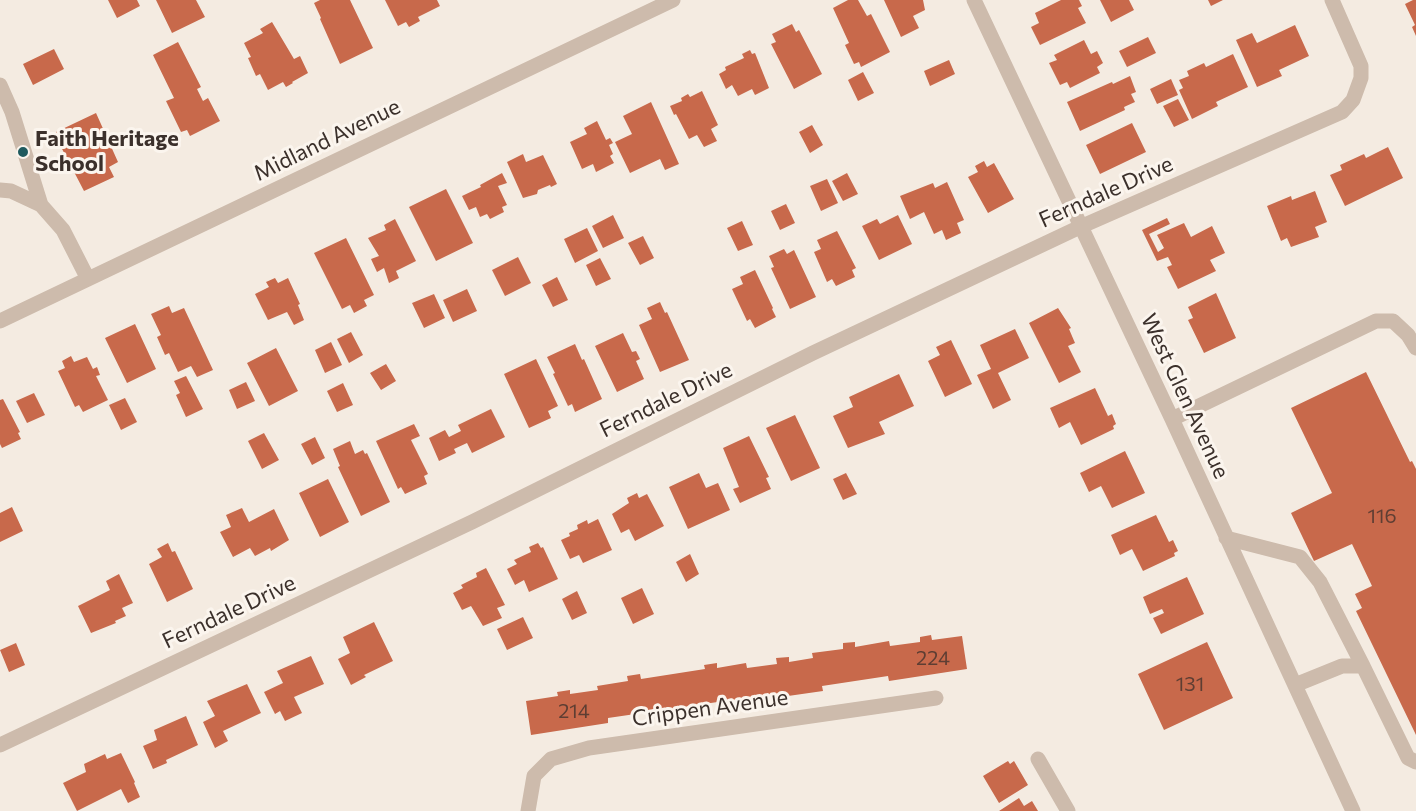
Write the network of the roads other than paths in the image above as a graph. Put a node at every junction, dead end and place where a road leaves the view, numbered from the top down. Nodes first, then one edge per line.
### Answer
1 (673, 0) edge
2 (974, 0) edge
3 (1332, 0) edge
4 (0, 85) edge
5 (0, 190) edge
6 (41, 205) junction
7 (1080, 227) junction
8 (88, 279) junction
9 (0, 321) edge
10 (1416, 348) edge
11 (1172, 419) junction
12 (1227, 538) junction
13 (1363, 666) junction
14 (1295, 686) junction
15 (936, 698) dead end
16 (0, 745) edge
17 (1038, 759) dead end
18 (1416, 762) edge
19 (528, 811) edge
20 (1068, 811) edge
21 (1353, 811) edge

1 - 8 street, Midland Avenue
2 - 7 street, West Glen Avenue
3 - 7 street, Ferndale Drive
4 - 6 street
5 - 6 street
6 - 8 street
7 - 11 street, West Glen Avenue
7 - 16 street, Ferndale Drive
8 - 9 street, Midland Avenue
10 - 11 street
11 - 12 street, West Glen Avenue
12 - 13 street
12 - 14 street, West Glen Avenue
13 - 14 street
13 - 18 street
14 - 21 street, West Glen Avenue
15 - 19 street, Crippen Avenue
17 - 20 street

